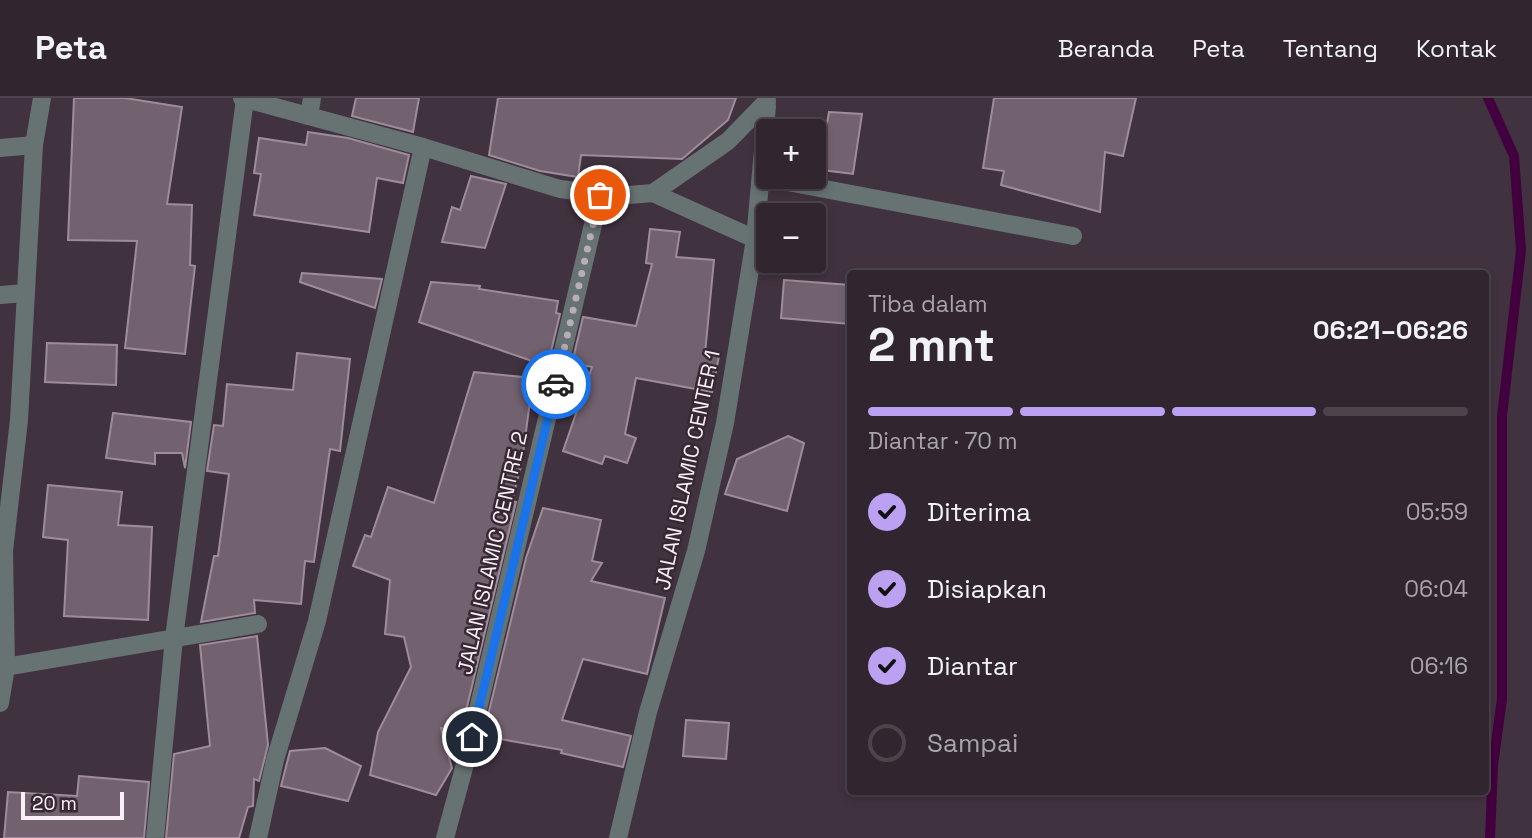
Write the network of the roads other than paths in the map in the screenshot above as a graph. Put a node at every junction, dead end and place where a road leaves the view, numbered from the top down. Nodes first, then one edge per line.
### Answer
1 (42, 98) edge
2 (244, 98) edge
3 (312, 98) edge
4 (767, 102) edge
5 (309, 116) junction
6 (34, 145) junction
7 (423, 147) junction
8 (0, 148) edge
9 (761, 189) edge
10 (825, 189) edge
11 (653, 193) junction
12 (600, 195) junction
13 (1073, 236) dead end
14 (755, 239) junction
15 (26, 293) junction
16 (0, 295) edge
17 (258, 624) dead end
18 (174, 638) junction
19 (3, 668) edge
20 (0, 703) edge
21 (155, 838) edge
22 (258, 838) edge
23 (445, 838) edge
24 (618, 838) edge

1 - 6 street
2 - 5 street
2 - 18 street
3 - 5 street
4 - 11 street
5 - 7 street
6 - 8 street
6 - 15 street
7 - 12 street
7 - 22 street
9 - 14 street, JALAN ISLAMIC CENTER 1
10 - 13 street
11 - 12 street
11 - 14 street
12 - 23 street, JALAN ISLAMIC CENTRE 2
14 - 24 street, JALAN ISLAMIC CENTER 1
15 - 16 street
15 - 19 street
17 - 18 street
18 - 19 street
18 - 21 street
19 - 20 street

